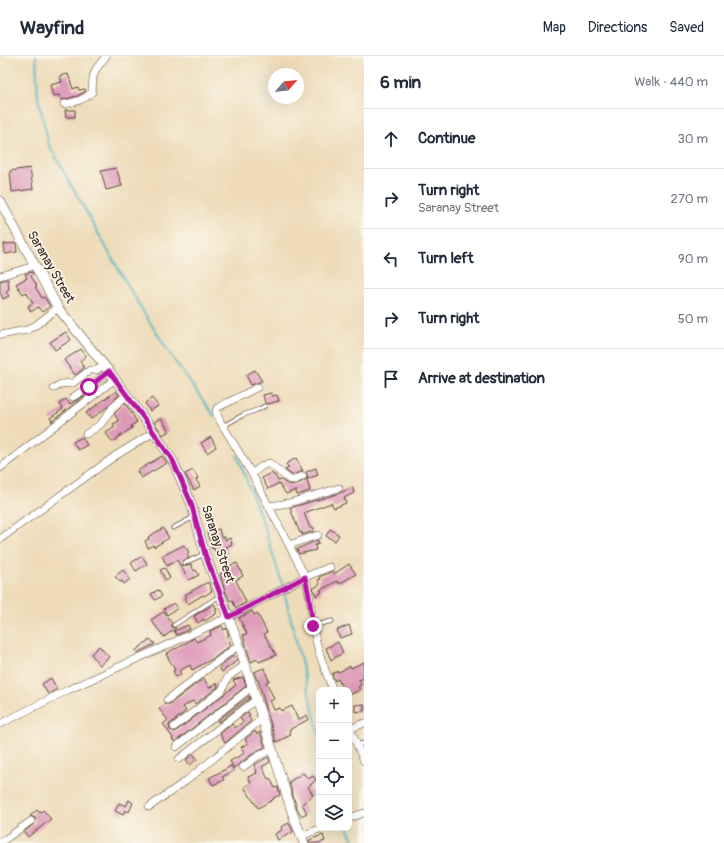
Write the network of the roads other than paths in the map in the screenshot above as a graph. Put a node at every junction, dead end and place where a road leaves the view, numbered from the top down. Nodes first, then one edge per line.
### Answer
1 (106, 56) edge
2 (64, 104) dead end
3 (0, 201) edge
4 (34, 266) junction
5 (0, 276) edge
6 (58, 308) junction
7 (0, 335) edge
8 (107, 368) junction
9 (115, 379) junction
10 (54, 388) dead end
11 (258, 388) dead end
12 (127, 395) junction
13 (73, 397) dead end
14 (265, 406) dead end
15 (223, 426) junction
16 (154, 432) junction
17 (86, 434) dead end
18 (0, 468) edge
19 (252, 474) junction
20 (303, 476) dead end
21 (339, 488) dead end
22 (269, 506) junction
23 (195, 516) junction
24 (173, 528) dead end
25 (318, 534) dead end
26 (0, 539) edge
27 (289, 545) junction
28 (205, 554) junction
29 (185, 563) dead end
30 (330, 567) dead end
31 (305, 577) junction
32 (222, 595) junction
33 (229, 617) junction
34 (332, 621) dead end
35 (174, 625) dead end
36 (313, 626) junction
37 (239, 645) junction
38 (246, 664) junction
39 (253, 686) junction
40 (332, 687) edge
41 (257, 699) junction
42 (167, 700) dead end
43 (263, 718) junction
44 (364, 723) edge
45 (0, 724) edge
46 (174, 727) dead end
47 (352, 727) edge
48 (352, 732) edge
49 (360, 744) edge
50 (176, 747) dead end
51 (272, 749) junction
52 (179, 759) dead end
53 (364, 760) edge
54 (243, 767) dead end
55 (149, 807) dead end
56 (364, 812) edge
57 (352, 817) edge
58 (32, 821) dead end
59 (317, 831) edge
60 (303, 839) edge
61 (0, 843) edge

1 - 2 street
3 - 4 street, Saranay Street
4 - 5 street
4 - 6 street, Saranay Street
6 - 7 street
6 - 8 street, Saranay Street
8 - 9 street, Saranay Street
8 - 10 street
8 - 13 street
9 - 12 street, Saranay Street
9 - 18 street
11 - 15 street
12 - 16 street, Saranay Street
12 - 17 street
14 - 15 lane
15 - 19 street
16 - 23 street, Saranay Street
16 - 26 street
19 - 20 street
19 - 22 street
21 - 22 street
22 - 27 street
23 - 24 lane
23 - 28 street, Saranay Street
25 - 27 street
27 - 31 street
28 - 29 lane
28 - 32 street, Saranay Street
30 - 31 street
31 - 33 street
31 - 36 street
32 - 33 street, Saranay Street
32 - 35 lane
33 - 37 street, Saranay Street
33 - 45 street
34 - 36 lane
36 - 40 street
37 - 38 street, Saranay Street
37 - 42 street
38 - 39 street, Saranay Street
38 - 46 street
39 - 41 street, Saranay Street
39 - 50 street
41 - 43 street, Saranay Street
41 - 52 street
43 - 51 street, Saranay Street
43 - 55 street
44 - 47 street
48 - 49 street
49 - 53 street
51 - 54 street
51 - 60 street, Saranay Street
56 - 57 street
58 - 61 street
59 - 60 street

